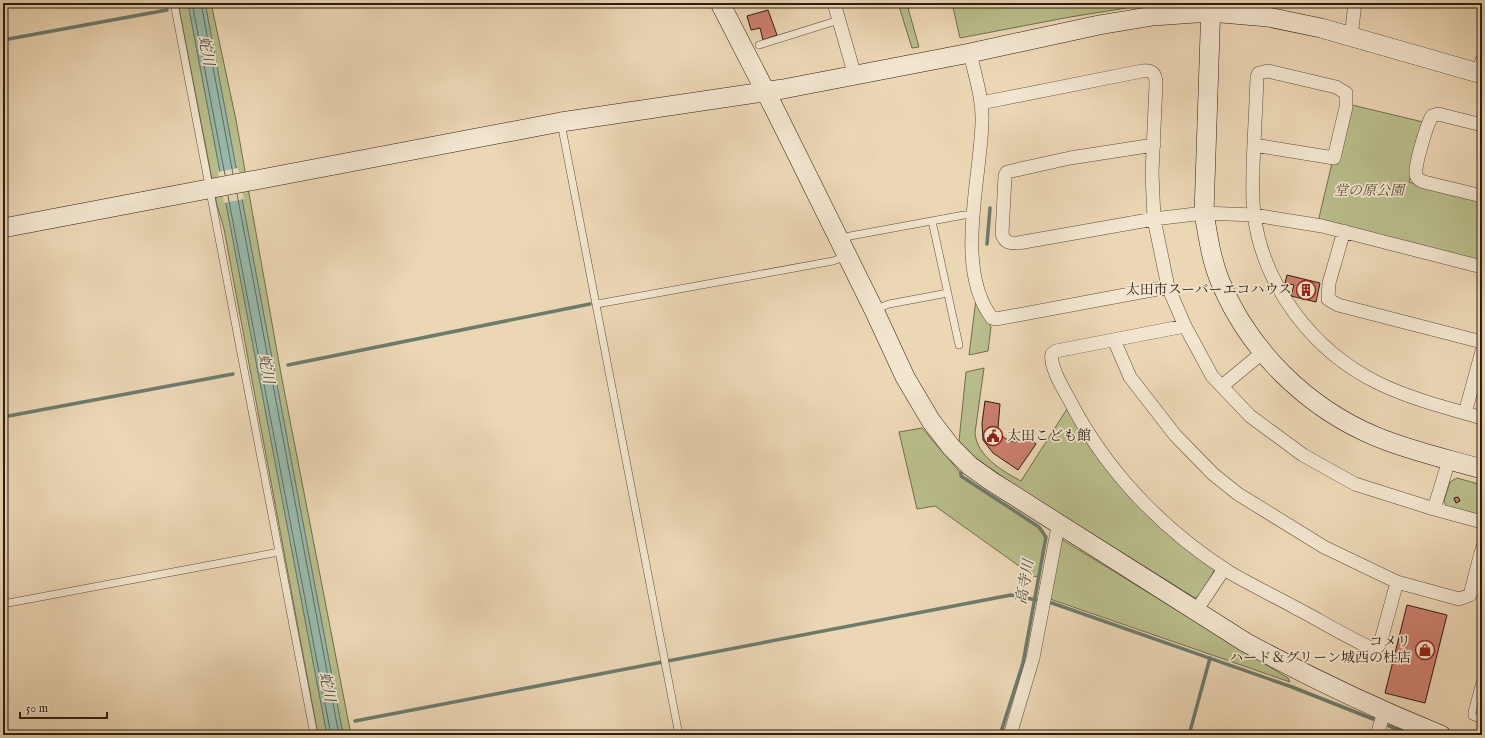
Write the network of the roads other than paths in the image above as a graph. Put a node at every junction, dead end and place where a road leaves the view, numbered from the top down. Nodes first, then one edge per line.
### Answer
1 (174, 3) edge
2 (720, 3) edge
3 (834, 3) edge
4 (1355, 3) edge
5 (1211, 7) edge
6 (839, 20) junction
7 (1351, 37) junction
8 (759, 45) dead end
9 (970, 53) junction
10 (1481, 69) edge
11 (855, 76) junction
12 (765, 92) junction
13 (981, 103) junction
14 (561, 122) junction
15 (1482, 125) edge
16 (1154, 145) junction
17 (1254, 145) junction
18 (211, 189) junction
19 (1482, 196) edge
20 (1204, 213) junction
21 (972, 215) junction
22 (1254, 215) junction
23 (1154, 219) junction
24 (932, 221) junction
25 (3, 228) edge
26 (1344, 231) junction
27 (844, 248) junction
28 (1482, 267) edge
29 (1168, 287) junction
30 (948, 292) junction
31 (597, 304) junction
32 (874, 310) junction
33 (1185, 326) junction
34 (1114, 340) junction
35 (1482, 342) edge
36 (959, 345) dead end
37 (1482, 351) edge
38 (1262, 353) junction
39 (1222, 386) junction
40 (1465, 413) junction
41 (1482, 418) edge
42 (1449, 460) junction
43 (1482, 469) edge
44 (1434, 509) junction
45 (1482, 522) edge
46 (1060, 526) junction
47 (1482, 549) edge
48 (278, 552) junction
49 (1224, 569) junction
50 (1397, 582) junction
51 (3, 604) edge
52 (1196, 611) junction
53 (1482, 675) edge
54 (1480, 689) edge
55 (1384, 712) junction
56 (1482, 720) edge
57 (314, 735) edge
58 (679, 735) edge
59 (1010, 735) edge
60 (1378, 735) edge
61 (1441, 735) edge

1 - 18 lane
2 - 12 street
3 - 6 street
4 - 7 street
5 - 7 street
5 - 9 street
5 - 20 street
6 - 8 lane
6 - 11 street
7 - 10 street
9 - 11 street
9 - 13 street
11 - 12 street
12 - 14 street
12 - 27 street
13 - 16 street
13 - 21 street
14 - 18 street
14 - 31 lane
15 - 19 street
16 - 23 street
16 - 23 street
17 - 17 street
17 - 22 street
18 - 25 street
18 - 48 lane
20 - 22 street
20 - 23 street
20 - 38 street
21 - 24 lane
21 - 29 street
22 - 26 street
22 - 40 street
23 - 29 street
24 - 27 lane
24 - 30 lane
26 - 28 street
26 - 35 street
27 - 31 lane
27 - 32 street
29 - 33 street
30 - 32 lane
30 - 36 lane
31 - 58 lane
32 - 46 street
33 - 34 street
33 - 39 street
34 - 49 street
34 - 50 street
37 - 40 street
38 - 39 street
38 - 42 street
39 - 44 street
40 - 41 street
42 - 43 street
42 - 44 street
44 - 45 street
46 - 52 street
46 - 59 street
47 - 50 street
48 - 51 lane
48 - 57 lane
49 - 50 street
49 - 52 street
52 - 55 street
53 - 54 lane
54 - 56 lane
55 - 60 street
55 - 61 street

